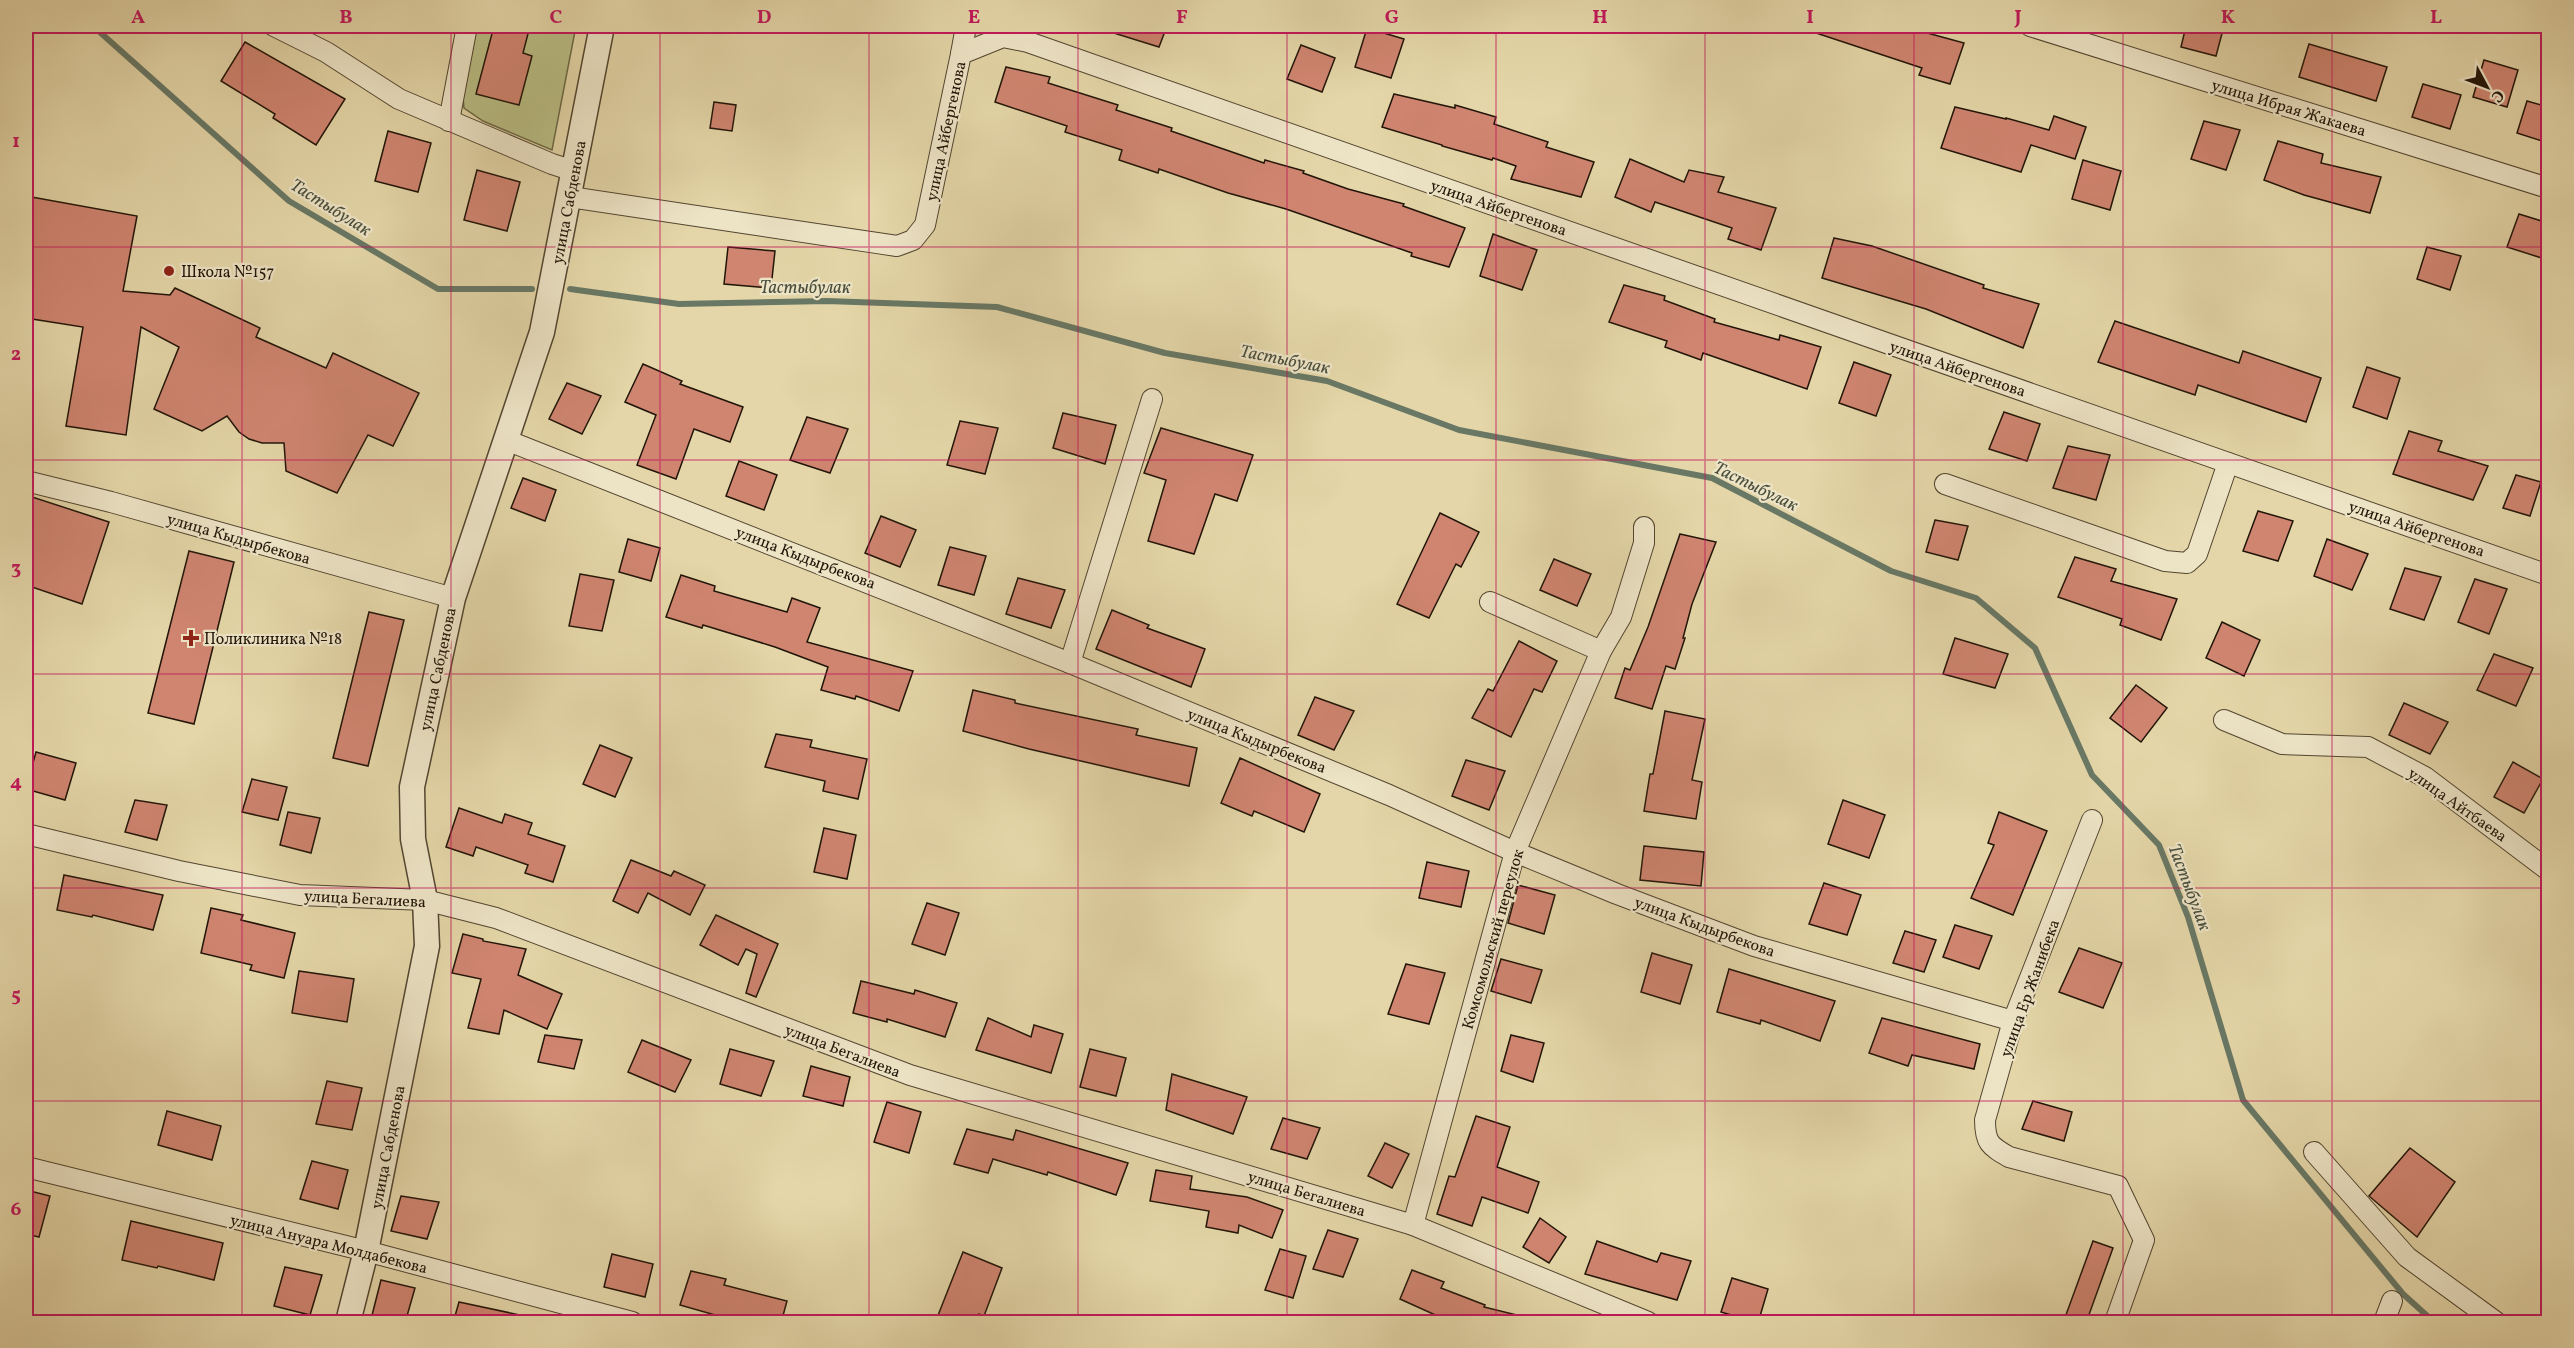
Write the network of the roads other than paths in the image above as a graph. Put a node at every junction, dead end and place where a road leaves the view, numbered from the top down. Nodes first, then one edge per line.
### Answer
1 (274, 26) edge
2 (466, 26) edge
3 (602, 26) edge
4 (966, 26) edge
5 (2030, 26) edge
6 (961, 54) junction
7 (449, 121) junction
8 (574, 171) junction
9 (2548, 188) edge
10 (570, 197) junction
11 (1152, 399) dead end
12 (506, 440) junction
13 (2228, 463) junction
14 (26, 481) edge
15 (1945, 484) dead end
16 (1644, 527) dead end
17 (2548, 575) edge
18 (453, 598) junction
19 (1490, 602) dead end
20 (1601, 651) junction
21 (1070, 663) junction
22 (2224, 720) dead end
23 (2092, 820) dead end
24 (26, 834) edge
25 (1515, 852) junction
26 (2548, 870) edge
27 (425, 900) junction
28 (2013, 1021) junction
29 (2314, 1152) dead end
30 (26, 1167) edge
31 (1413, 1225) junction
32 (366, 1251) junction
33 (2392, 1301) dead end
34 (348, 1323) edge
35 (632, 1323) edge
36 (1648, 1323) edge
37 (2115, 1323) edge
38 (2384, 1323) edge
39 (2496, 1323) edge

1 - 7 street
2 - 7 street
3 - 8 street, улица Сабденова
4 - 6 street
5 - 9 street, улица Ибрая Жакаева
6 - 10 street, улица Айбергенова
6 - 13 street, улица Айбергенова
7 - 8 street
8 - 10 street, улица Сабденова
10 - 12 street, улица Сабденова
11 - 21 street
12 - 18 street, улица Сабденова
12 - 21 street, улица Кыдырбекова
13 - 15 street
13 - 17 street, улица Айбергенова
14 - 18 street, улица Кыдырбекова
16 - 20 street, Комсомольский переулок
18 - 27 street, улица Сабденова
19 - 20 street
20 - 25 street, Комсомольский переулок
21 - 25 street, улица Кыдырбекова
22 - 26 street, улица Айтбаева
23 - 28 street, улица Ер Жанибека
24 - 27 street, улица Бегалиева
25 - 28 street, улица Кыдырбекова
25 - 31 street, Комсомольский переулок
27 - 31 street, улица Бегалиева
27 - 32 street, улица Сабденова
28 - 37 street, улица Ер Жанибека
29 - 39 street
30 - 32 street, улица Ануара Молдабекова
31 - 36 street, улица Бегалиева
32 - 34 street, улица Сабденова
32 - 35 street, улица Ануара Молдабекова
33 - 38 street

